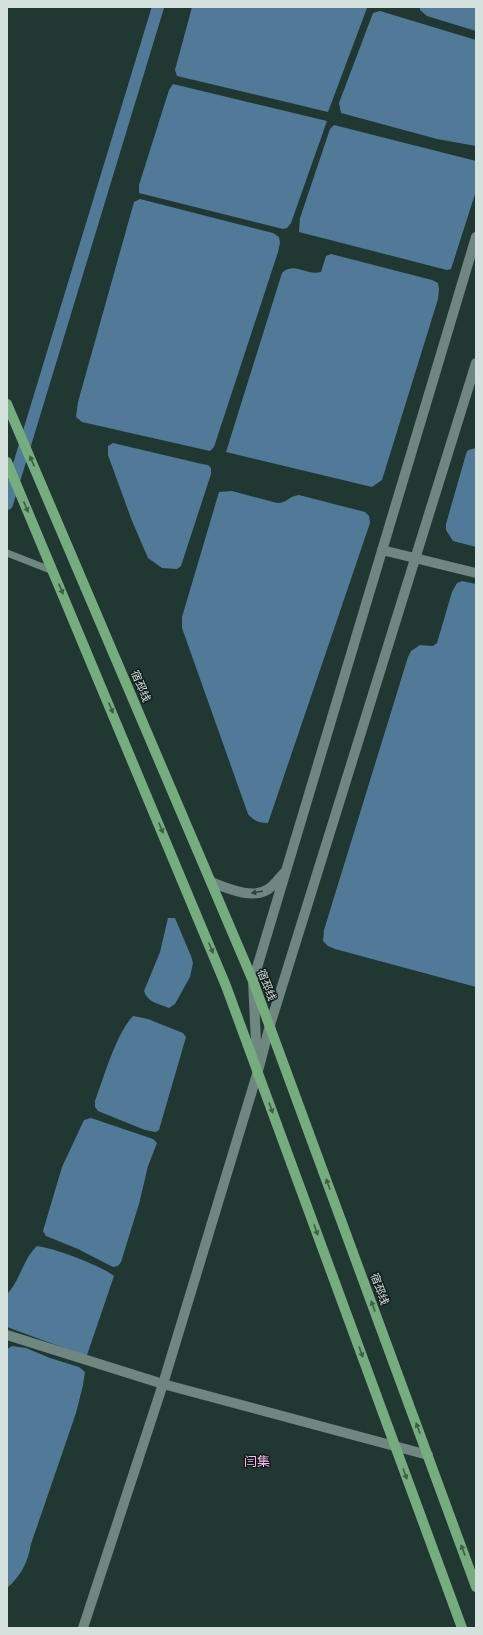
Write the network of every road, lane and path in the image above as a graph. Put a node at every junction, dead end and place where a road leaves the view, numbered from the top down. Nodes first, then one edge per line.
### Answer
1 (476, 237) edge
2 (476, 363) edge
3 (7, 404) edge
4 (7, 462) edge
5 (382, 550) junction
6 (10, 554) edge
7 (415, 558) junction
8 (53, 571) junction
9 (476, 573) edge
10 (286, 870) junction
11 (211, 882) junction
12 (253, 981) junction
13 (270, 1025) junction
14 (258, 1071) junction
15 (7, 1334) edge
16 (163, 1384) junction
17 (396, 1447) junction
18 (428, 1455) junction
19 (476, 1587) edge
20 (83, 1628) edge
21 (462, 1628) edge

1 - 5 street
2 - 7 street
11 -> 3 main road, 宿邳线
4 -> 8 main road
5 - 7 street
5 - 10 street
6 - 8 lane
7 - 9 street
7 - 13 street
8 -> 14 main road
10 -> 11 street
10 - 12 street
11 - 12 main road, 宿邳线
12 - 13 main road, 宿邳线
12 - 14 street
13 - 14 street
18 -> 13 main road, 宿邳线
14 - 16 street
14 -> 17 main road
15 - 16 street
16 - 17 street
16 - 20 street
17 - 18 street
17 -> 21 main road
19 -> 18 main road, 宿邳线

